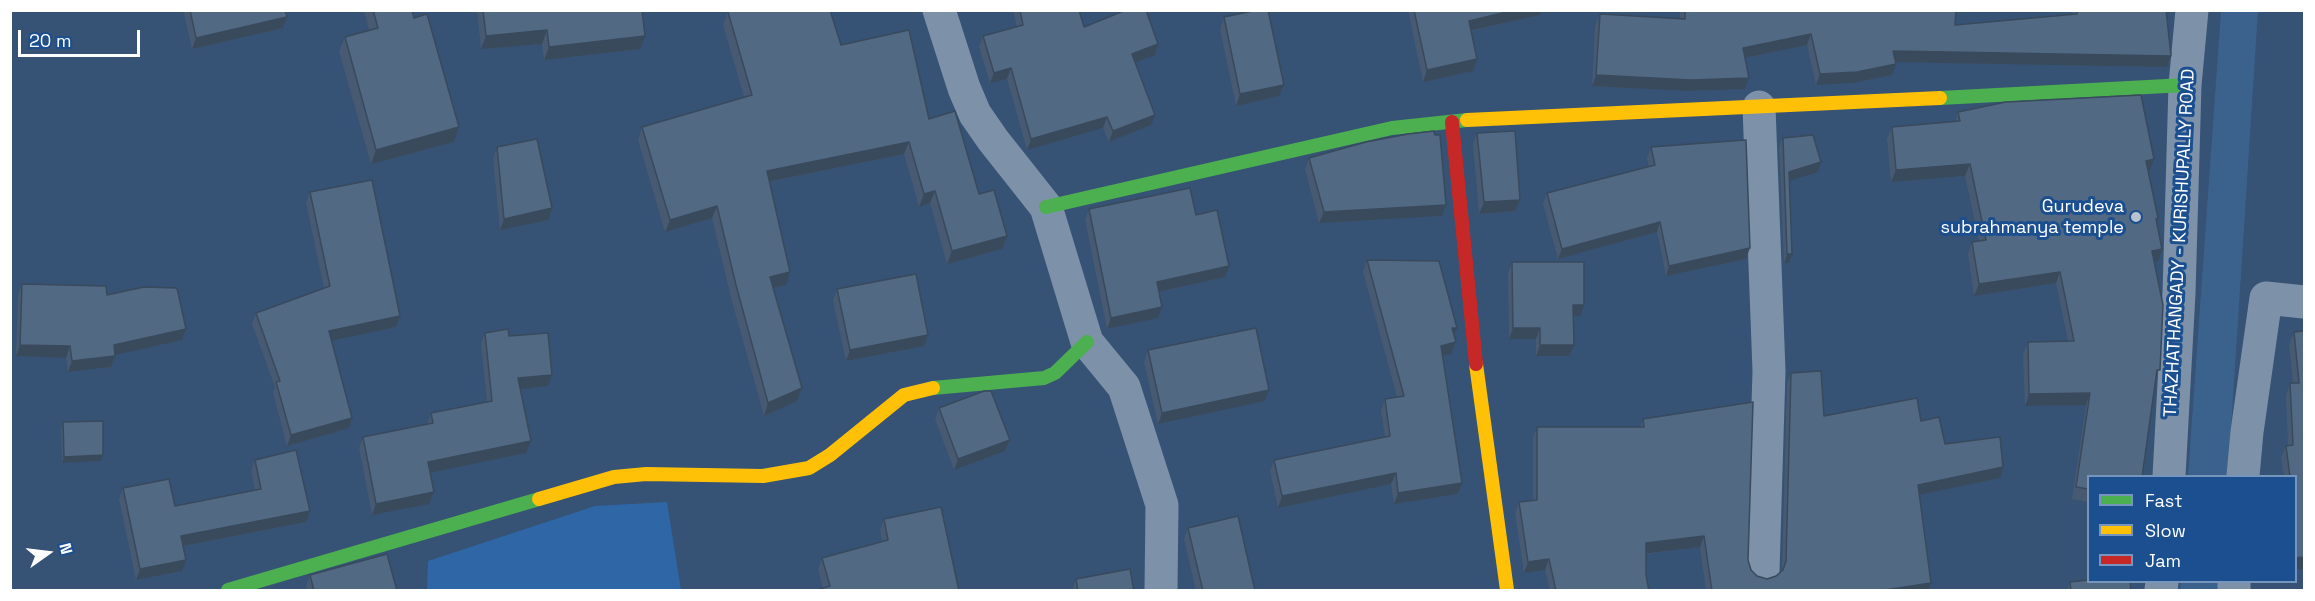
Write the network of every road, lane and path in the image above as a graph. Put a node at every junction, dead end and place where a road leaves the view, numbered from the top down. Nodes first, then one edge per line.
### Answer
1 (939, 10) edge
2 (2193, 10) edge
3 (2186, 85) junction
4 (1760, 107) junction
5 (1452, 122) junction
6 (1046, 207) junction
7 (2304, 302) edge
8 (1087, 342) junction
9 (2169, 475) edge
10 (2243, 475) edge
11 (1763, 571) dead end
12 (228, 591) edge
13 (1161, 591) edge
14 (1507, 591) edge

1 - 6 street
2 - 3 street, THAZHATHANGADY - KURISHUPALLY ROAD
3 - 4 street
3 - 9 street, THAZHATHANGADY - KURISHUPALLY ROAD
4 - 5 street
4 - 11 street
5 - 6 street
5 - 14 street
6 - 8 street
7 - 10 street
8 - 12 street
8 - 13 street

